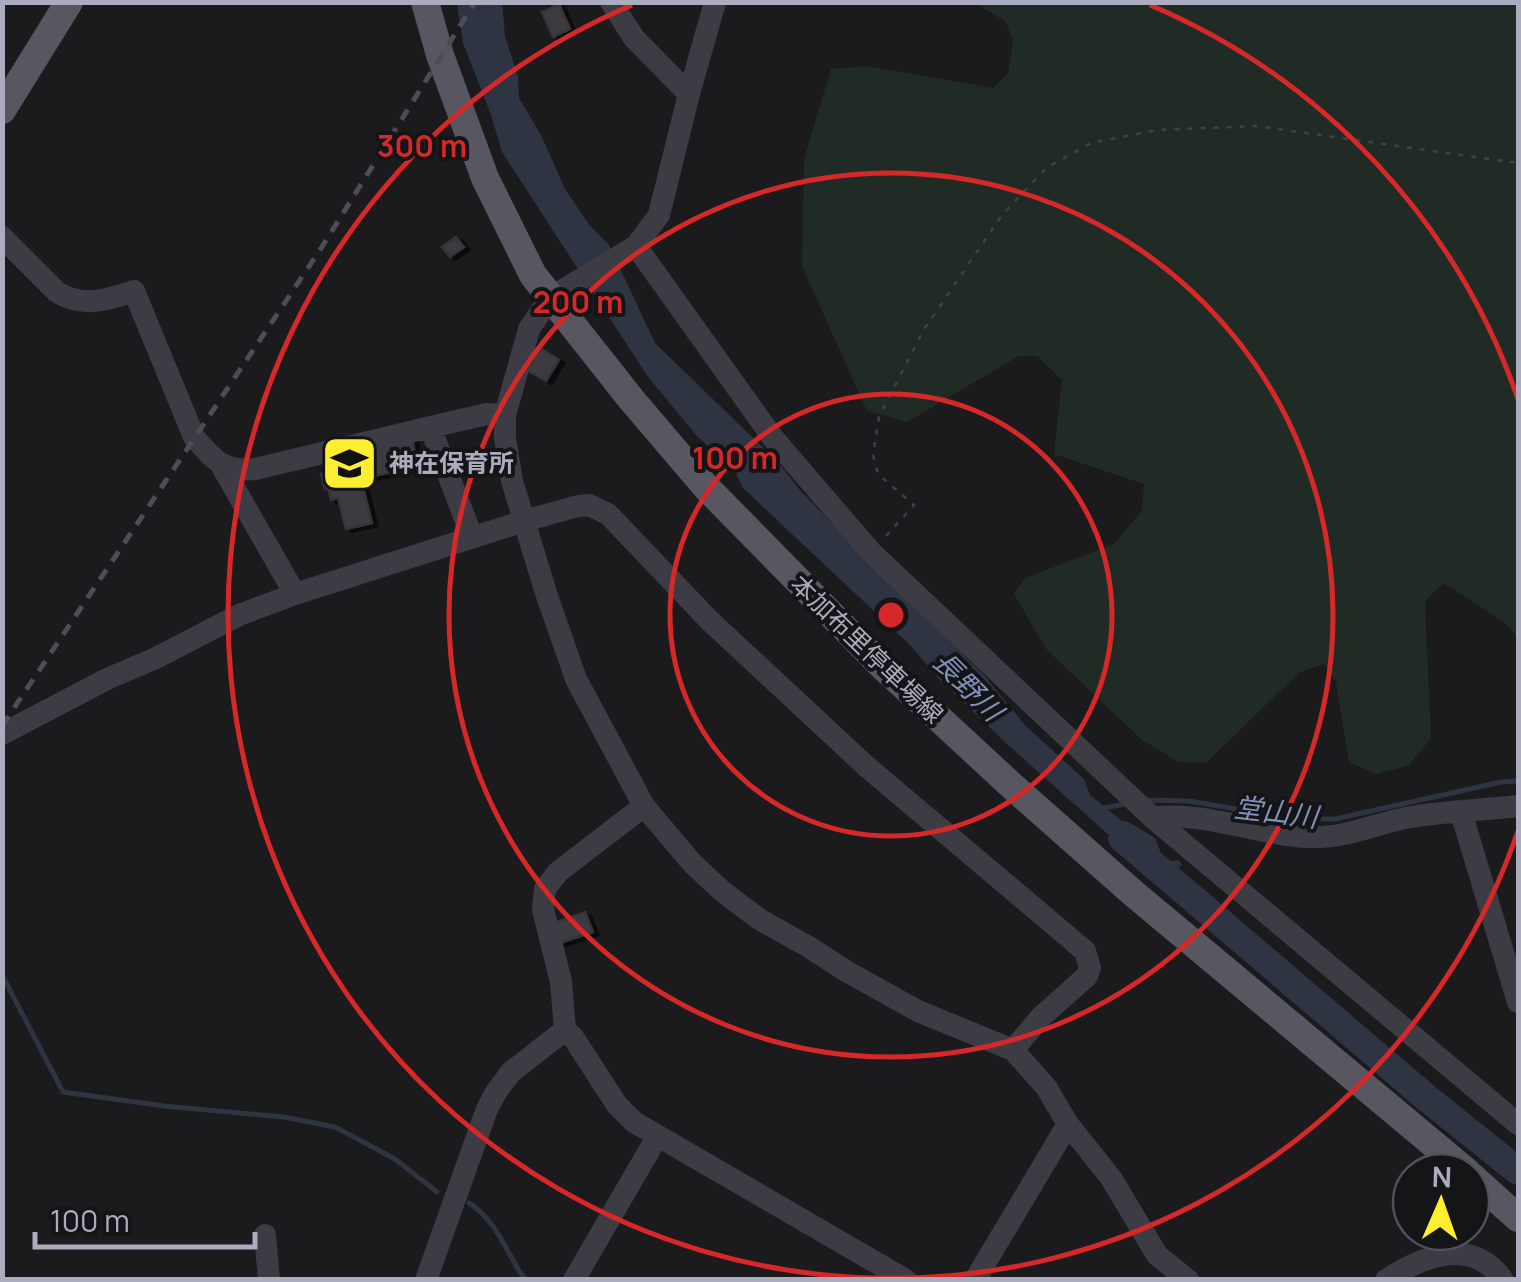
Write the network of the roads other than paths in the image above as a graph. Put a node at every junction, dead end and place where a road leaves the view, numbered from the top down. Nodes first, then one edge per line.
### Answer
1 (69, 2) edge
2 (425, 2) edge
3 (611, 2) edge
4 (715, 2) edge
5 (689, 94) junction
6 (2, 110) edge
7 (2, 237) edge
8 (636, 246) junction
9 (550, 298) junction
10 (505, 415) junction
11 (430, 428) junction
12 (220, 463) junction
13 (524, 520) junction
14 (472, 537) junction
15 (294, 594) junction
16 (2, 734) edge
17 (644, 806) junction
18 (1518, 806) edge
19 (1461, 812) junction
20 (1153, 818) junction
21 (1518, 1002) edge
22 (565, 1030) junction
23 (1013, 1050) junction
24 (1068, 1124) junction
25 (1518, 1124) edge
26 (657, 1137) junction
27 (1443, 1152) edge
28 (1491, 1194) edge
29 (1518, 1218) edge
30 (265, 1235) dead end
31 (270, 1280) edge
32 (426, 1280) edge
33 (574, 1280) edge
34 (906, 1280) edge
35 (975, 1280) edge
36 (1188, 1280) edge
37 (1386, 1280) edge
38 (1503, 1280) edge

1 - 6 main road
2 - 9 main road, 本加布里停車場線
3 - 5 street
4 - 5 street
5 - 8 street
7 - 12 street
8 - 9 street
8 - 20 street
9 - 10 street
9 - 27 main road, 本加布里停車場線
10 - 11 street
10 - 13 street
11 - 12 street
11 - 14 street
12 - 15 street
13 - 14 street
13 - 17 street
13 - 23 street
14 - 15 street
15 - 16 street
17 - 22 street
17 - 23 street
18 - 19 street
19 - 20 street
19 - 21 street
20 - 25 street
22 - 26 street
22 - 32 street
23 - 24 street
24 - 35 street
24 - 36 street
26 - 33 street
26 - 34 street
28 - 29 main road, 本加布里停車場線
30 - 31 street
37 - 38 street

